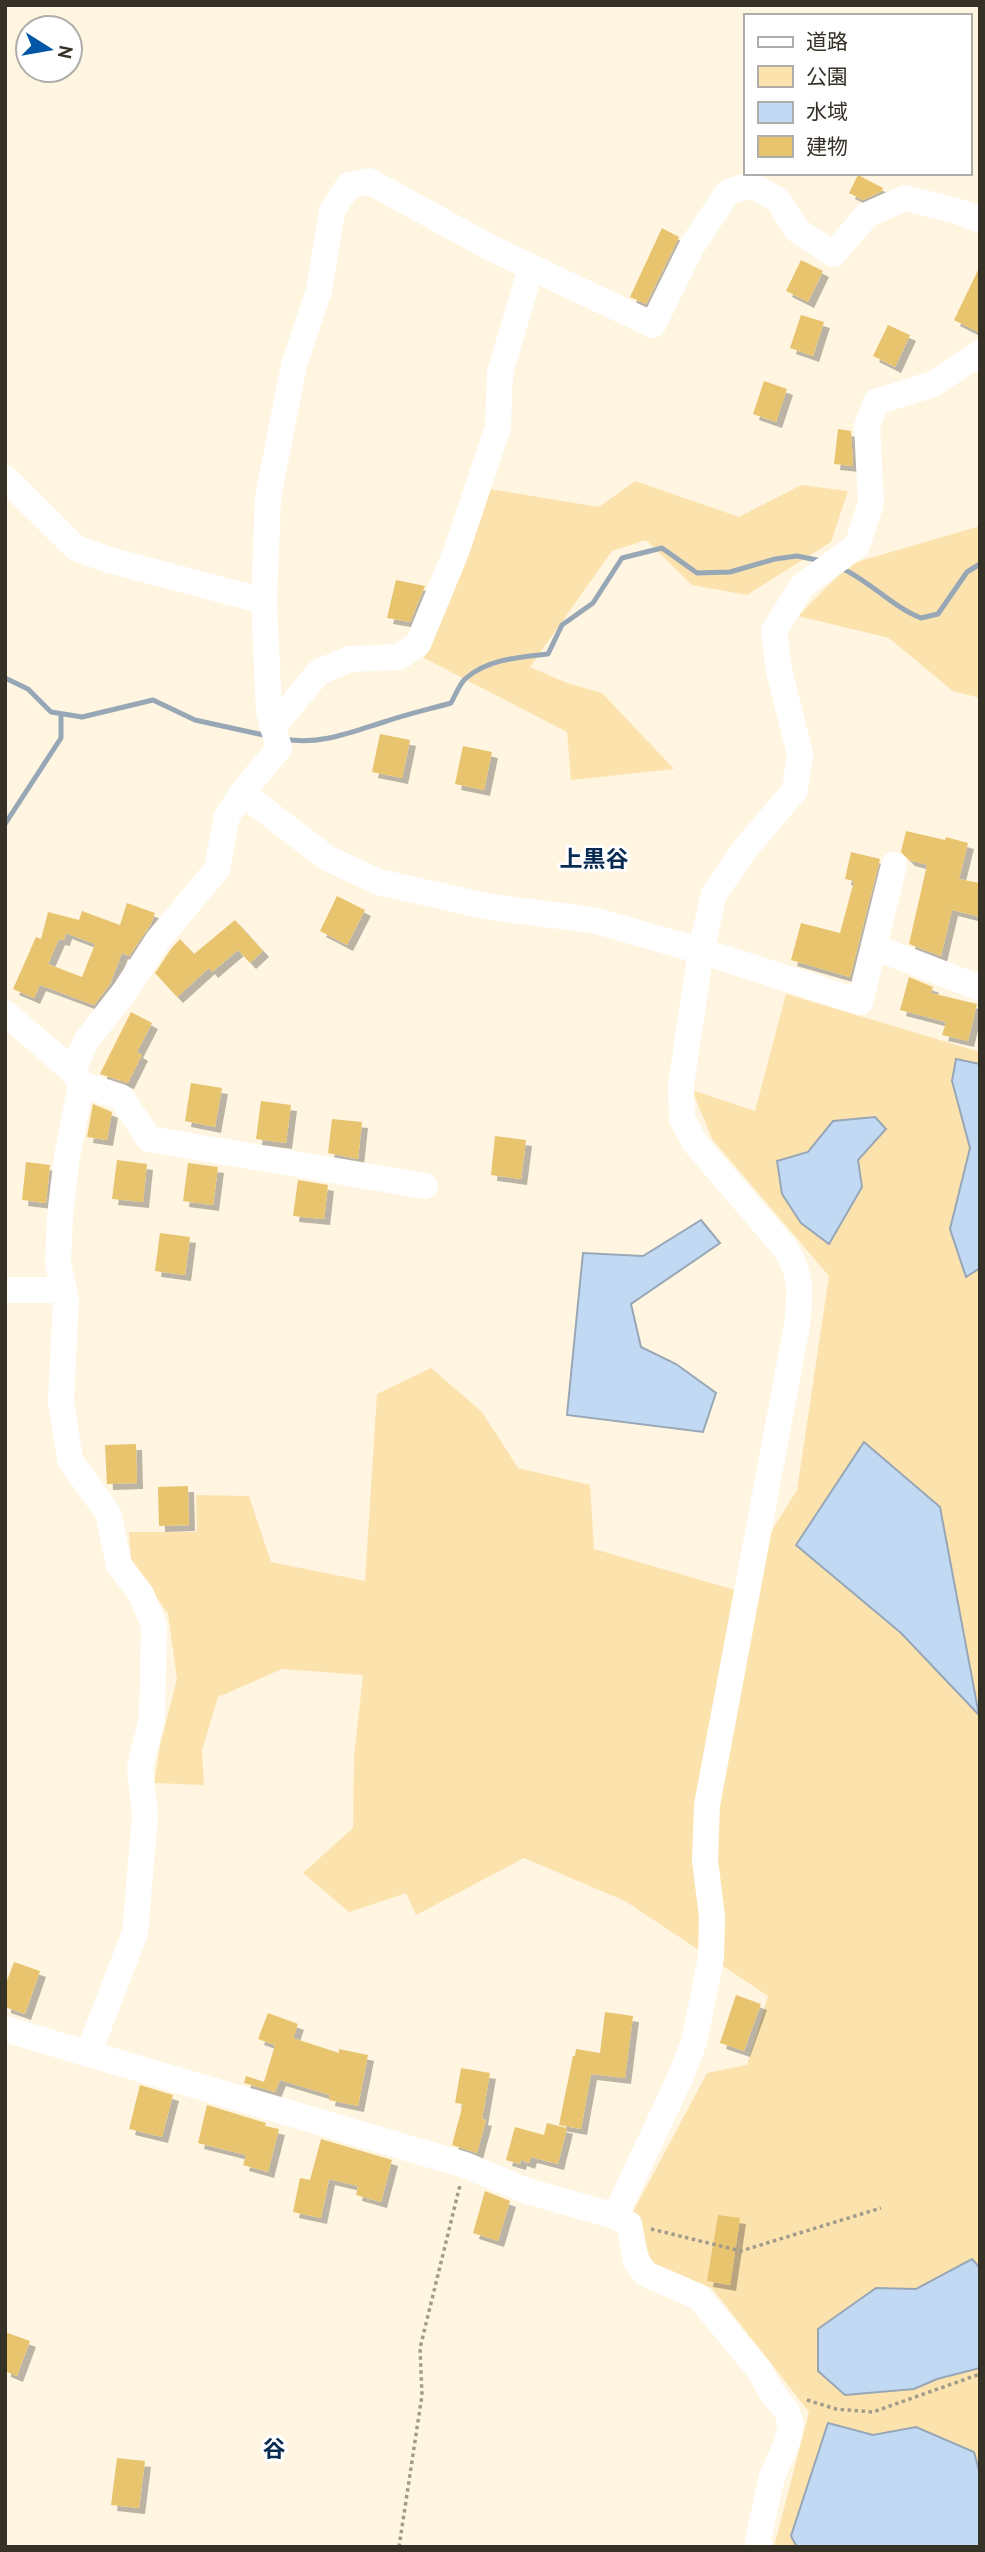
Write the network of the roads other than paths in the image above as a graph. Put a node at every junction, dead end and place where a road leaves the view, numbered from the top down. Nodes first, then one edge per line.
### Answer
1 (980, 220) edge
2 (531, 268) junction
3 (980, 353) edge
4 (5, 478) edge
5 (264, 601) junction
6 (274, 727) junction
7 (242, 793) junction
8 (894, 865) dead end
9 (874, 947) junction
10 (701, 951) junction
11 (980, 988) edge
12 (5, 1013) edge
13 (77, 1077) junction
14 (425, 1186) dead end
15 (5, 1290) edge
16 (64, 1290) junction
17 (5, 2029) edge
18 (88, 2054) junction
19 (622, 2220) junction
20 (760, 2547) edge

1 - 2 street
2 - 5 street
2 - 6 street
3 - 10 street
4 - 5 street
5 - 6 street
6 - 7 street
7 - 10 street
7 - 13 street
8 - 9 street
9 - 10 street
9 - 11 street
10 - 19 street
12 - 13 street
13 - 14 street
13 - 16 street
15 - 16 street
16 - 18 street
17 - 18 street
18 - 19 street
19 - 20 street

